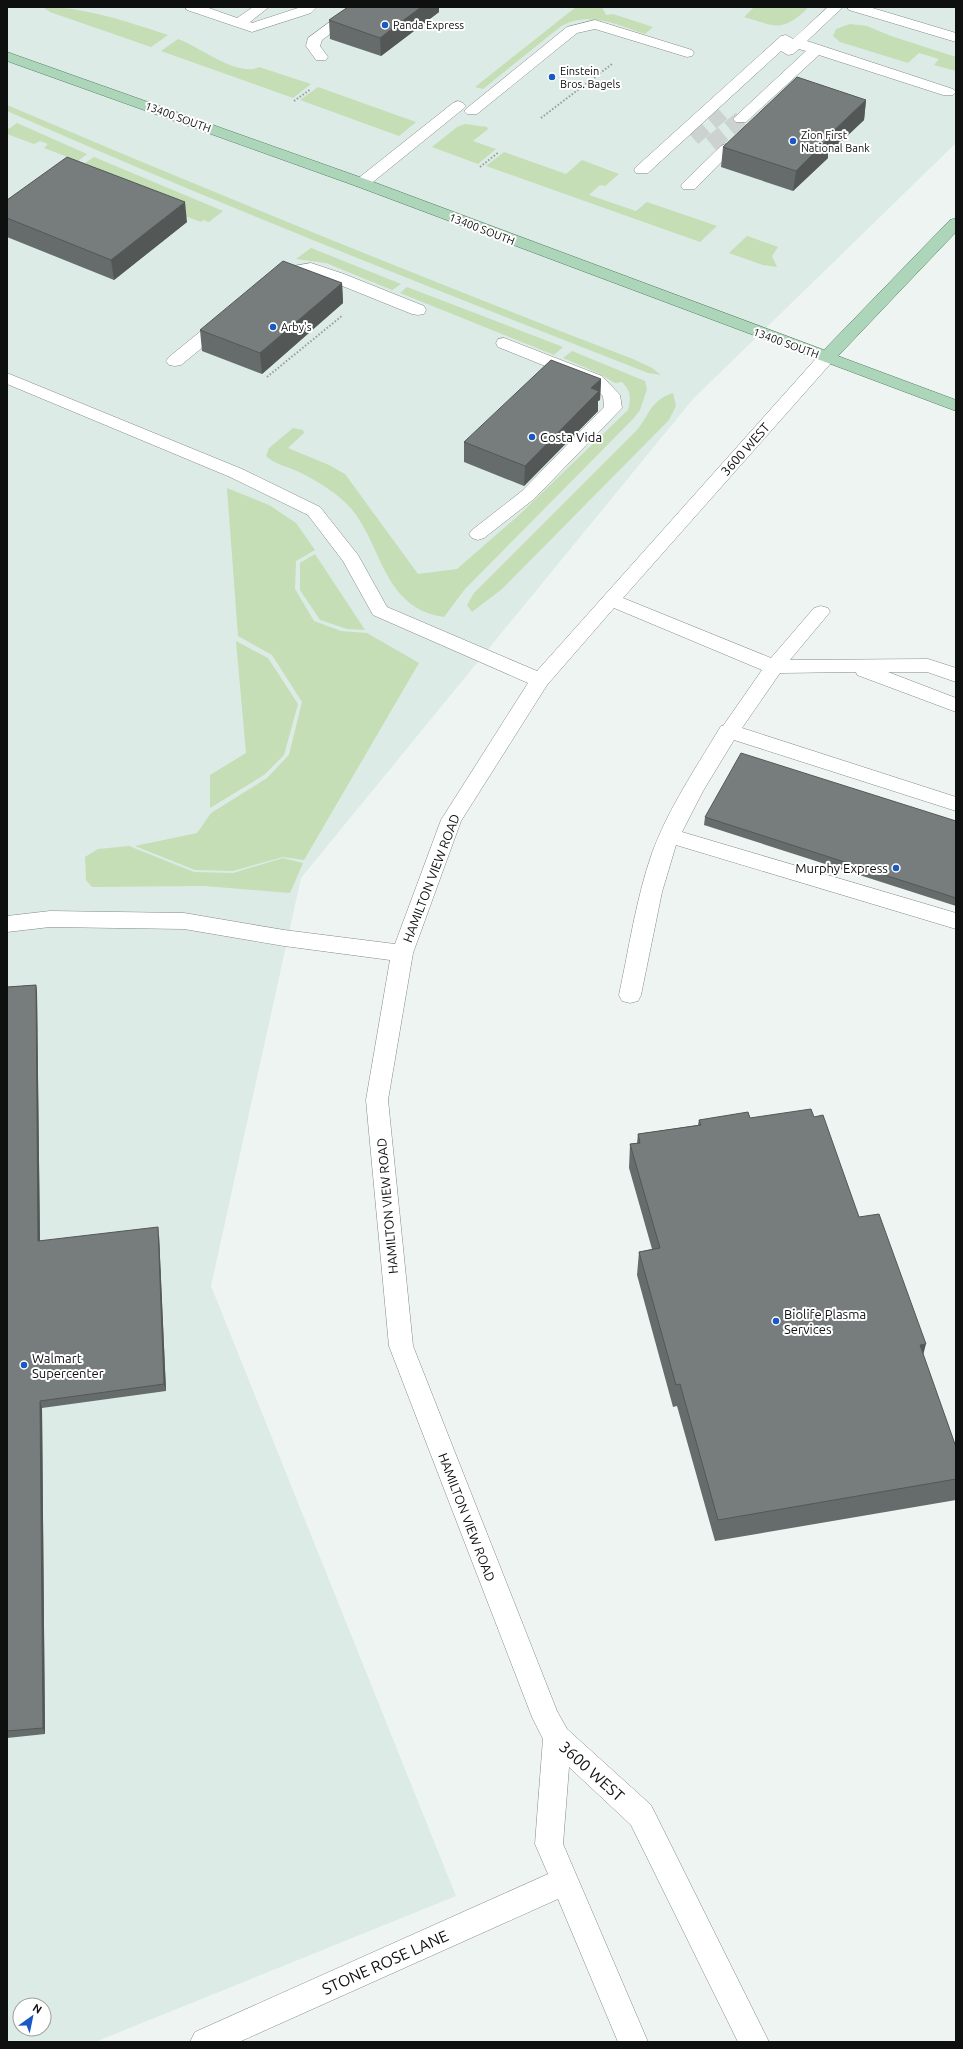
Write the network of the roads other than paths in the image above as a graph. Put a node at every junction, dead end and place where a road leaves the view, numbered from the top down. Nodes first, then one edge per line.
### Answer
1 (192, 7) edge
2 (239, 7) edge
3 (262, 7) edge
4 (282, 7) edge
5 (310, 7) edge
6 (359, 7) edge
7 (836, 7) edge
8 (854, 7) edge
9 (217, 13) edge
10 (246, 25) junction
11 (956, 38) edge
12 (791, 41) junction
13 (817, 49) junction
14 (687, 53) dead end
15 (831, 54) junction
16 (7, 56) edge
17 (321, 57) dead end
18 (948, 92) dead end
19 (722, 113) tunnel mouth
20 (741, 119) tunnel mouth
21 (756, 124) tunnel mouth
22 (694, 138) tunnel mouth
23 (711, 144) tunnel mouth
24 (726, 149) tunnel mouth
25 (674, 181) dead end
26 (362, 183) junction
27 (689, 186) dead end
28 (956, 223) edge
29 (265, 287) edge
30 (418, 310) dead end
31 (235, 312) edge
32 (504, 343) dead end
33 (826, 358) junction
34 (175, 361) dead end
35 (7, 378) edge
36 (956, 406) edge
37 (478, 534) dead end
38 (611, 600) junction
39 (821, 612) dead end
40 (889, 665) junction
41 (851, 666) junction
42 (774, 667) junction
43 (956, 675) edge
44 (540, 680) junction
45 (956, 691) edge
46 (956, 705) edge
47 (728, 731) junction
48 (956, 804) edge
49 (670, 836) junction
50 (956, 921) edge
51 (7, 924) edge
52 (402, 953) junction
53 (630, 995) dead end
54 (557, 1738) junction
55 (565, 1880) junction
56 (205, 2042) edge
57 (633, 2042) edge
58 (754, 2042) edge

1 - 9 street
2 - 9 street
3 - 10 street
4 - 10 street
5 - 10 street
6 - 17 street
7 - 12 street
8 - 11 street
9 - 10 street
12 - 13 street
12 - 19 street
12 - 22 street
13 - 15 street
13 - 20 street
14 - 26 street
15 - 18 street
15 - 21 street
16 - 26 main road, 13400 SOUTH
23 - 25 street
24 - 27 street
26 - 33 main road, 13400 SOUTH
28 - 33 main road, 3600 WEST
29 - 30 street
31 - 34 street
32 - 37 street
33 - 36 main road, 13400 SOUTH
33 - 38 street, 3600 WEST
35 - 44 street
38 - 42 street
38 - 44 street, 3600 WEST
39 - 42 street
40 - 41 street
40 - 43 street
40 - 45 street
41 - 42 street
41 - 46 street
42 - 47 street
44 - 52 street, HAMILTON VIEW ROAD
47 - 48 street
47 - 49 street
49 - 50 street
49 - 53 street
51 - 52 street
52 - 54 street, HAMILTON VIEW ROAD
54 - 55 street, 3600 WEST
54 - 58 street, 3600 WEST
55 - 56 street, STONE ROSE LANE
55 - 57 street, 3600 WEST

